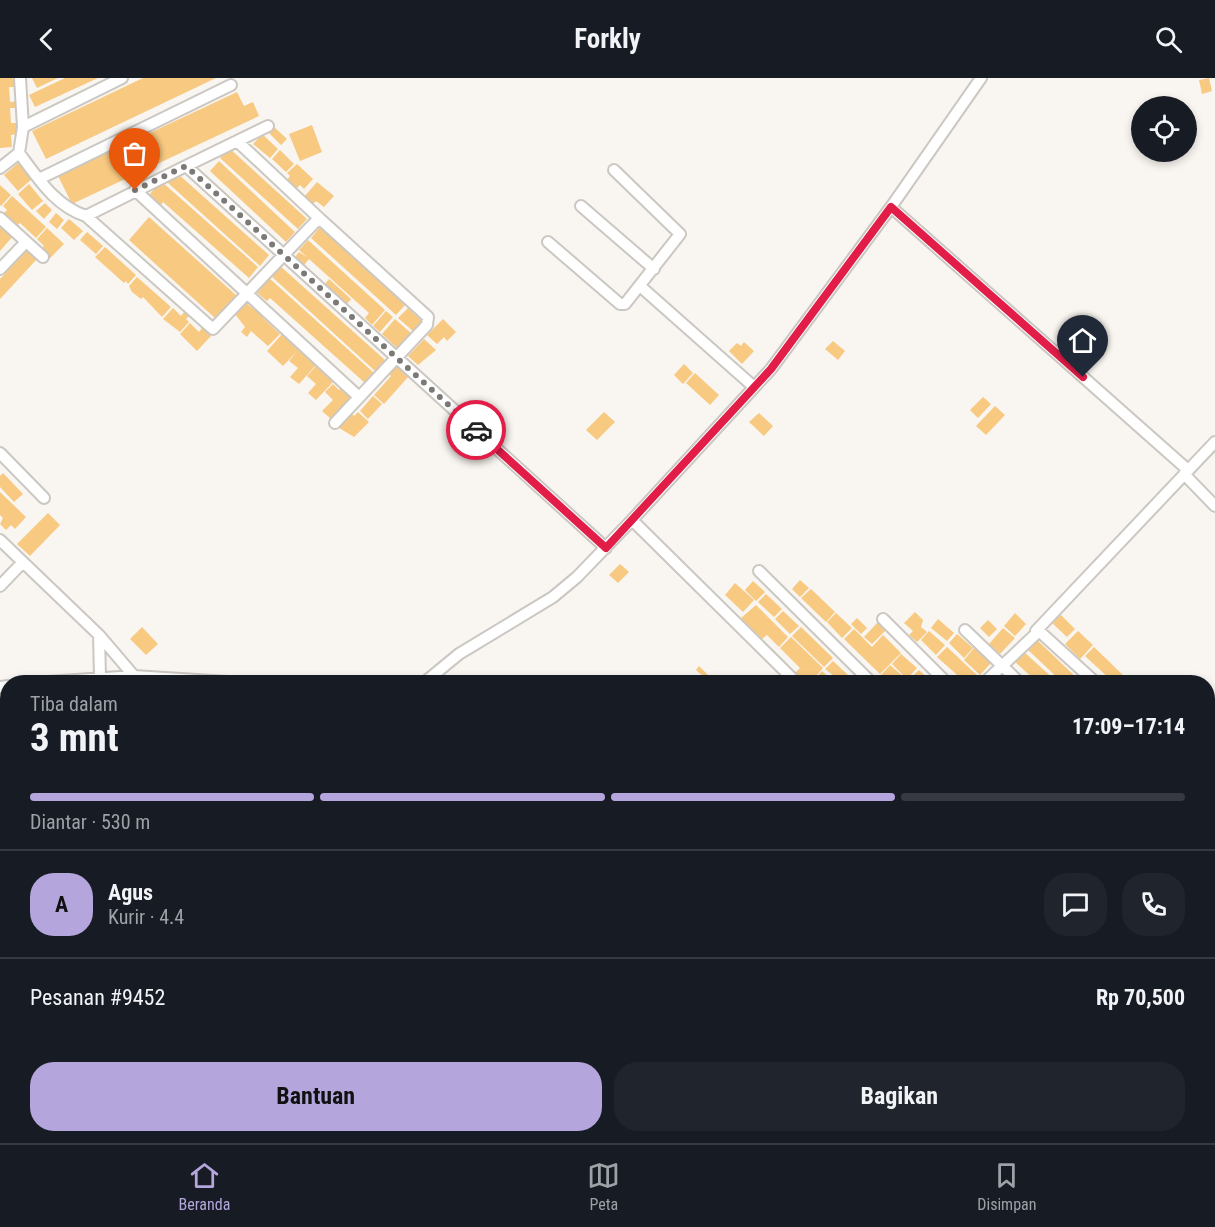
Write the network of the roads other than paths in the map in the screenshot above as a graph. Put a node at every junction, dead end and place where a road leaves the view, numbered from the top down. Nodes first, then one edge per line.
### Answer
1 (20, 78) edge
2 (122, 78) edge
3 (981, 78) edge
4 (231, 85) dead end
5 (268, 126) dead end
6 (23, 127) junction
7 (237, 141) junction
8 (20, 153) junction
9 (186, 166) junction
10 (0, 168) edge
11 (614, 170) dead end
12 (39, 179) junction
13 (135, 190) junction
14 (581, 206) dead end
15 (891, 207) junction
16 (86, 216) junction
17 (0, 218) edge
18 (319, 218) junction
19 (548, 242) dead end
20 (25, 243) junction
21 (283, 255) junction
22 (43, 257) dead end
23 (0, 269) edge
24 (654, 269) junction
25 (640, 286) junction
26 (249, 294) junction
27 (396, 357) junction
28 (754, 387) junction
29 (359, 397) junction
30 (335, 423) dead end
31 (1215, 442) edge
32 (0, 453) edge
33 (1186, 472) junction
34 (44, 498) dead end
35 (1215, 506) edge
36 (632, 520) junction
37 (0, 540) edge
38 (606, 548) junction
39 (22, 563) junction
40 (759, 571) dead end
41 (0, 586) edge
42 (883, 619) dead end
43 (966, 630) dead end
44 (1035, 632) junction
45 (99, 635) junction
46 (1002, 665) junction
47 (100, 675) edge
48 (134, 675) edge
49 (434, 675) edge
50 (789, 675) edge
51 (864, 675) edge
52 (939, 675) edge
53 (992, 675) edge
54 (1012, 675) edge
55 (1088, 675) edge

1 - 6 street
2 - 6 street
3 - 15 street
4 - 12 street
5 - 7 street
6 - 8 street
7 - 9 street
7 - 18 street
8 - 10 street
8 - 12 street
9 - 13 street
9 - 21 street
11 - 24 street
12 - 16 street
13 - 16 street
13 - 26 street
14 - 24 street
15 - 28 street
15 - 33 street
16 - 26 street
17 - 20 street
18 - 21 street
18 - 27 street
19 - 25 street
20 - 22 street
20 - 23 street
21 - 26 street
21 - 27 street
24 - 25 street
25 - 28 street
26 - 29 street
27 - 29 street
27 - 38 street
28 - 36 street
29 - 30 street
31 - 33 street
32 - 34 street
33 - 35 street
33 - 44 street
36 - 38 street
36 - 50 street
37 - 39 street
38 - 49 street
39 - 41 street
39 - 45 street
40 - 51 street
42 - 52 street
43 - 46 street
44 - 46 street
44 - 55 street
45 - 47 street
45 - 48 street
46 - 53 street
46 - 54 street

